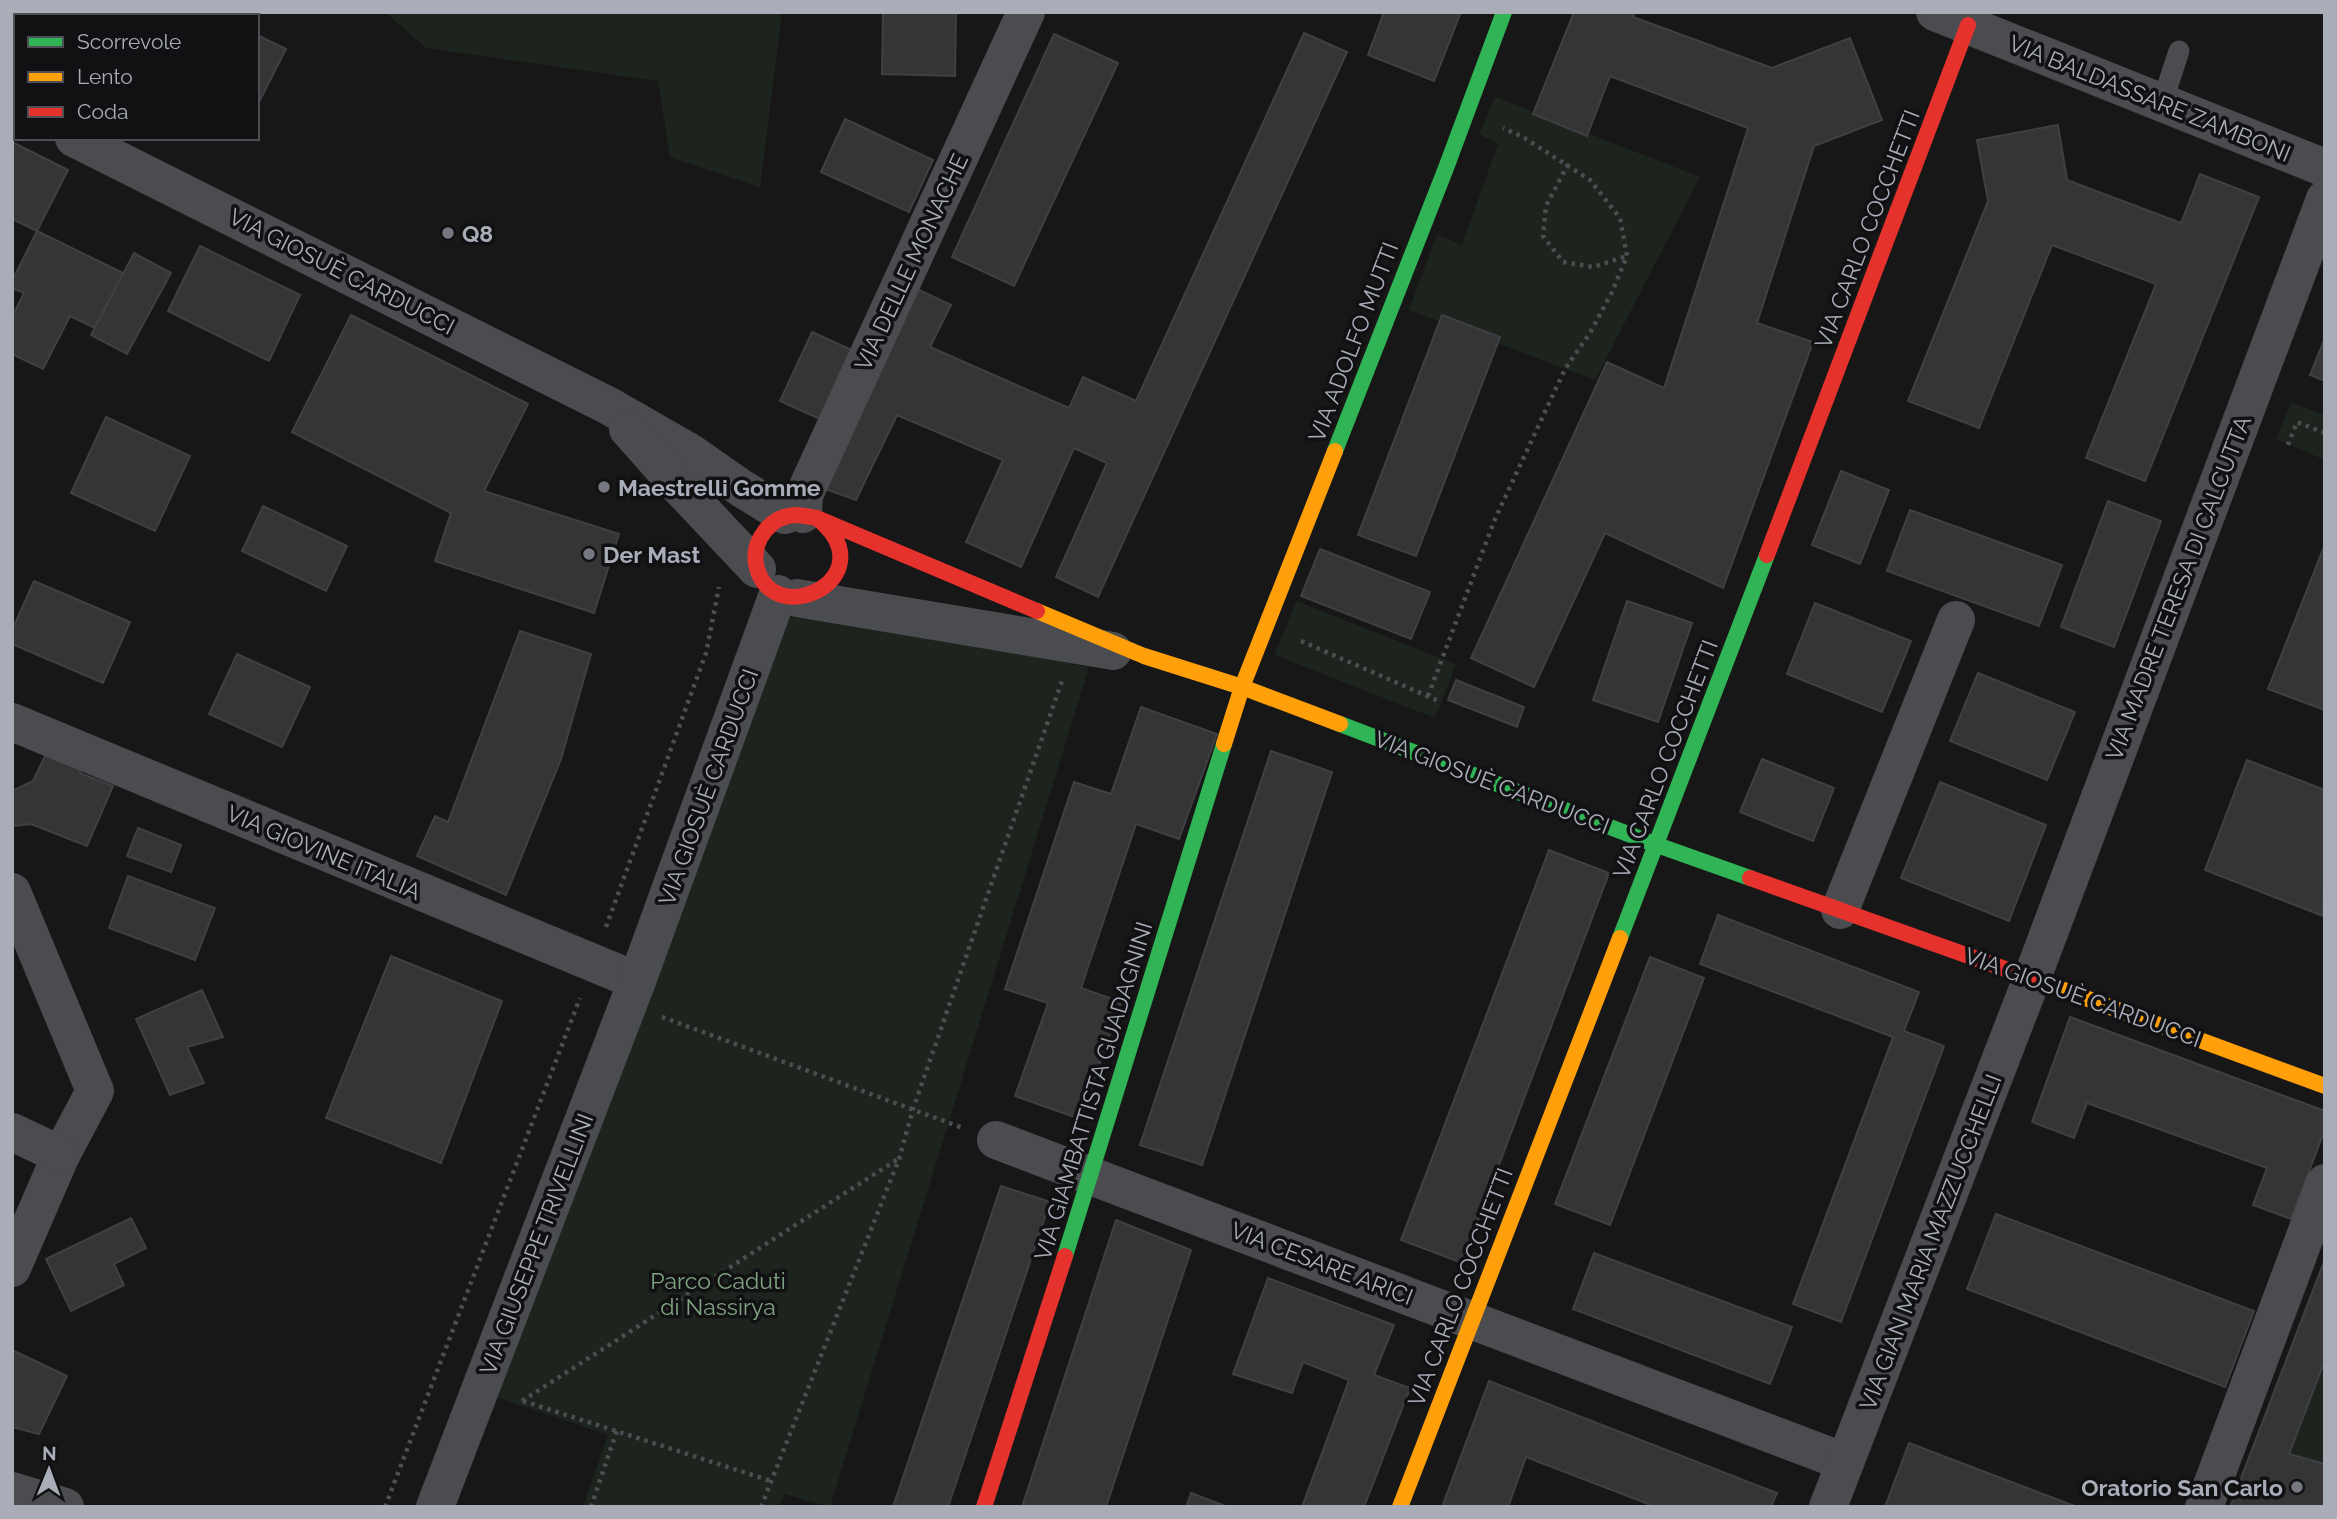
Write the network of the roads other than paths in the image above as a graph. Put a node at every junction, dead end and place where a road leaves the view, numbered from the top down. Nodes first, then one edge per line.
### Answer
1 (1026, 12) edge
2 (1504, 12) edge
3 (1952, 19) edge
4 (2179, 51) dead end
5 (2162, 103) junction
6 (78, 140) edge
7 (2325, 168) edge
8 (2325, 199) edge
9 (608, 406) junction
10 (802, 516) junction
11 (778, 587) junction
12 (1955, 620) dead end
13 (1144, 656) junction
14 (1242, 687) junction
15 (12, 722) edge
16 (1657, 845) junction
17 (12, 892) edge
18 (1840, 910) junction
19 (2032, 978) junction
20 (637, 981) junction
21 (2325, 1086) edge
22 (12, 1132) edge
23 (996, 1140) road end
24 (61, 1154) junction
25 (1091, 1176) junction
26 (2325, 1183) edge
27 (12, 1268) edge
28 (1471, 1320) junction
29 (1845, 1462) junction
30 (12, 1492) edge
31 (65, 1507) edge
32 (435, 1507) edge
33 (984, 1507) edge
34 (1400, 1507) edge
35 (1828, 1507) edge
36 (2204, 1507) edge

1 - 10 street, VIA DELLE MONACHE
2 - 14 street, VIA ADOLFO MUTTI
3 - 5 street, VIA BALDASSARE ZAMBONI
3 - 16 street, VIA CARLO COCCHETTI
4 - 5 lane
5 - 7 street, VIA BALDASSARE ZAMBONI
6 - 9 street, VIA GIOSUÈ CARDUCCI
8 - 19 street, VIA MADRE TERESA DI CALCUTTA
9 - 10 street, VIA GIOSUÈ CARDUCCI
9 - 11 street, VIA GIOSUÈ CARDUCCI
10 - 11 street, VIA GIOSUÈ CARDUCCI
10 - 11 street, VIA GIOSUÈ CARDUCCI
10 - 13 street, VIA GIOSUÈ CARDUCCI
11 - 13 street, VIA GIOSUÈ CARDUCCI
11 - 20 street, VIA GIOSUÈ CARDUCCI
12 - 18 street
13 - 14 street, VIA GIOSUÈ CARDUCCI
14 - 16 street, VIA GIOSUÈ CARDUCCI
14 - 25 street, VIA GIAMBATTISTA GUADAGNINI
15 - 20 street, VIA GIOVINE ITALIA
16 - 18 street, VIA GIOSUÈ CARDUCCI
16 - 28 street, VIA CARLO COCCHETTI
17 - 24 street
18 - 19 street, VIA GIOSUÈ CARDUCCI
19 - 21 street, VIA GIOSUÈ CARDUCCI
19 - 29 street, VIA GIAN MARIA MAZZUCCHELLI
20 - 32 street, VIA GIUSEPPE TRIVELLINI
22 - 24 street
23 - 25 street, VIA CESARE ARICI
24 - 27 street
25 - 28 street, VIA CESARE ARICI
25 - 33 street, VIA GIAMBATTISTA GUADAGNINI
26 - 36 street
28 - 29 street, VIA CESARE ARICI
28 - 34 street, VIA CARLO COCCHETTI
29 - 35 street, VIA GIAN MARIA MAZZUCCHELLI
30 - 31 street

